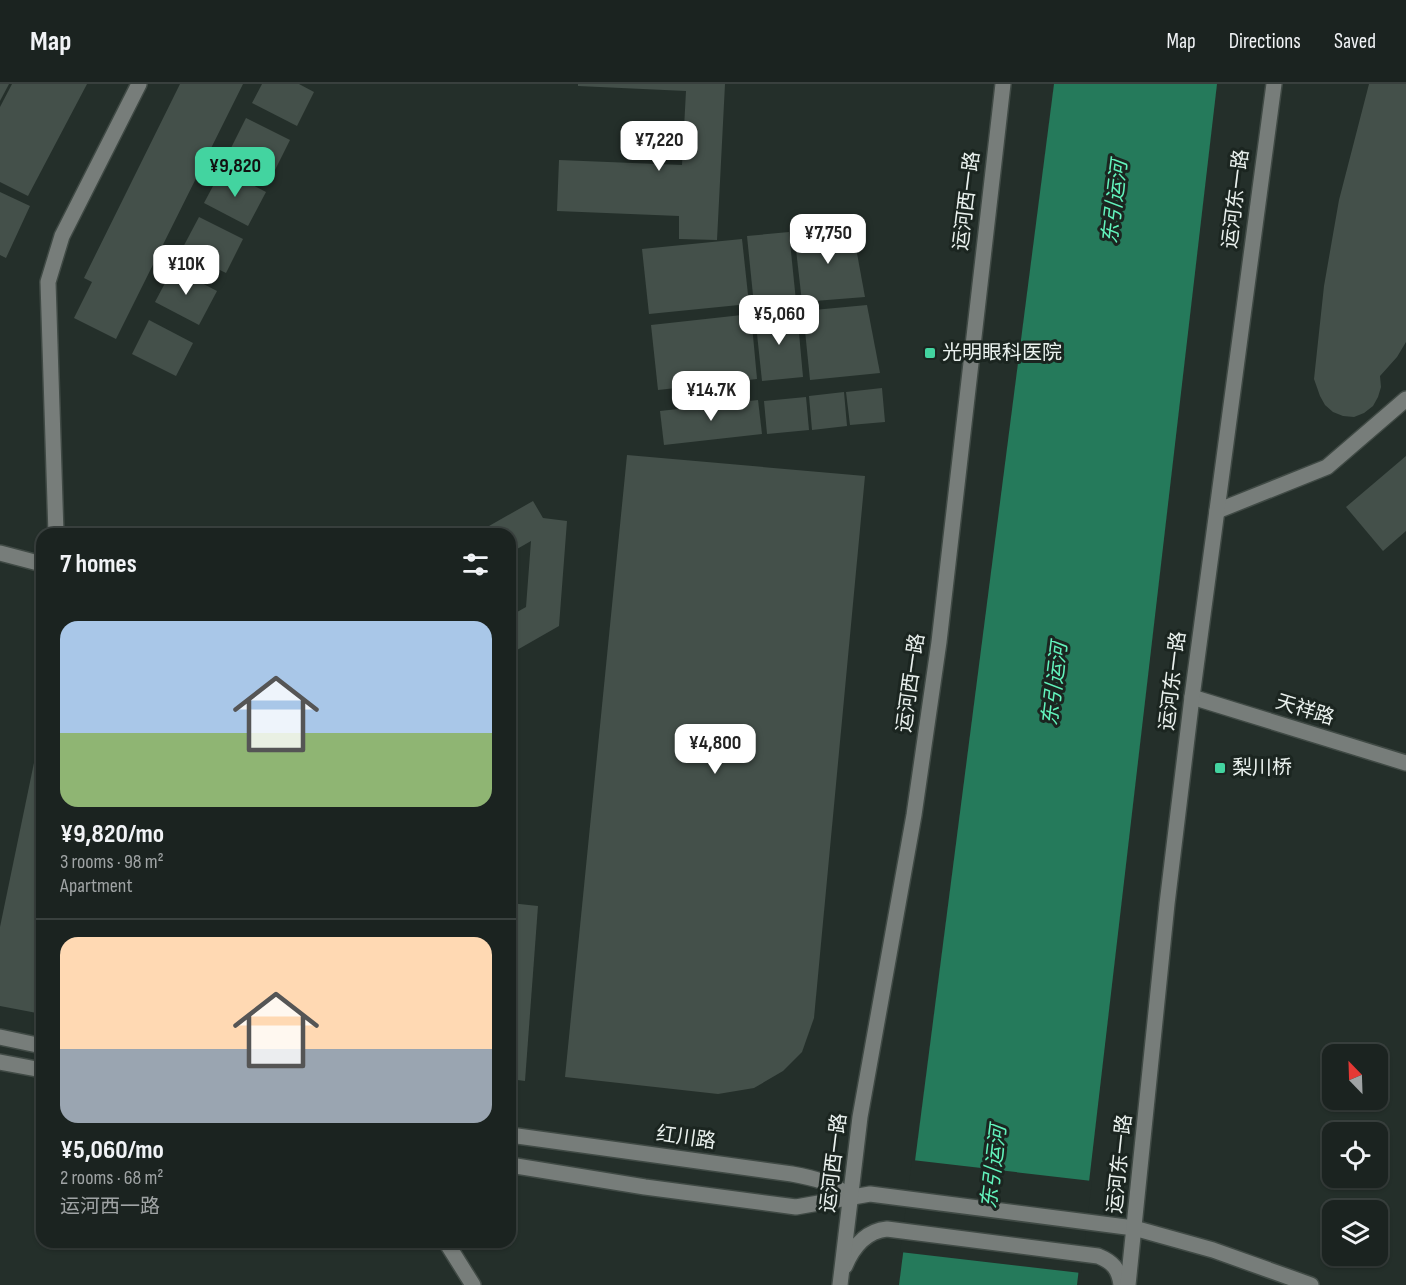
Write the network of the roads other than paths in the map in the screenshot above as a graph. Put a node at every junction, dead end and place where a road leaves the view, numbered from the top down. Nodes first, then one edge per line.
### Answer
1 (139, 84) edge
2 (1003, 84) edge
3 (1274, 84) edge
4 (1406, 399) edge
5 (1217, 511) junction
6 (56, 528) edge
7 (0, 553) edge
8 (36, 562) edge
9 (1192, 697) junction
10 (1406, 763) edge
11 (0, 1037) edge
12 (36, 1045) edge
13 (0, 1062) edge
14 (36, 1069) edge
15 (516, 1136) edge
16 (516, 1166) edge
17 (850, 1197) junction
18 (1134, 1228) junction
19 (451, 1248) edge
20 (840, 1282) edge
21 (473, 1285) edge
22 (1121, 1285) edge
23 (1128, 1285) edge
24 (1311, 1285) edge

1 - 6 street
2 - 17 street, 运河西一路
3 - 5 street, 运河东一路
4 - 5 street
5 - 9 street, 运河东一路
7 - 8 street
9 - 10 street, 天祥路
9 - 18 street, 运河东一路
11 - 12 street
13 - 14 street
15 - 17 street, 红川路
16 - 17 street
17 - 18 street
17 - 20 street, 运河西一路
18 - 23 street, 运河东一路
18 - 24 street
19 - 21 street
20 - 22 street

